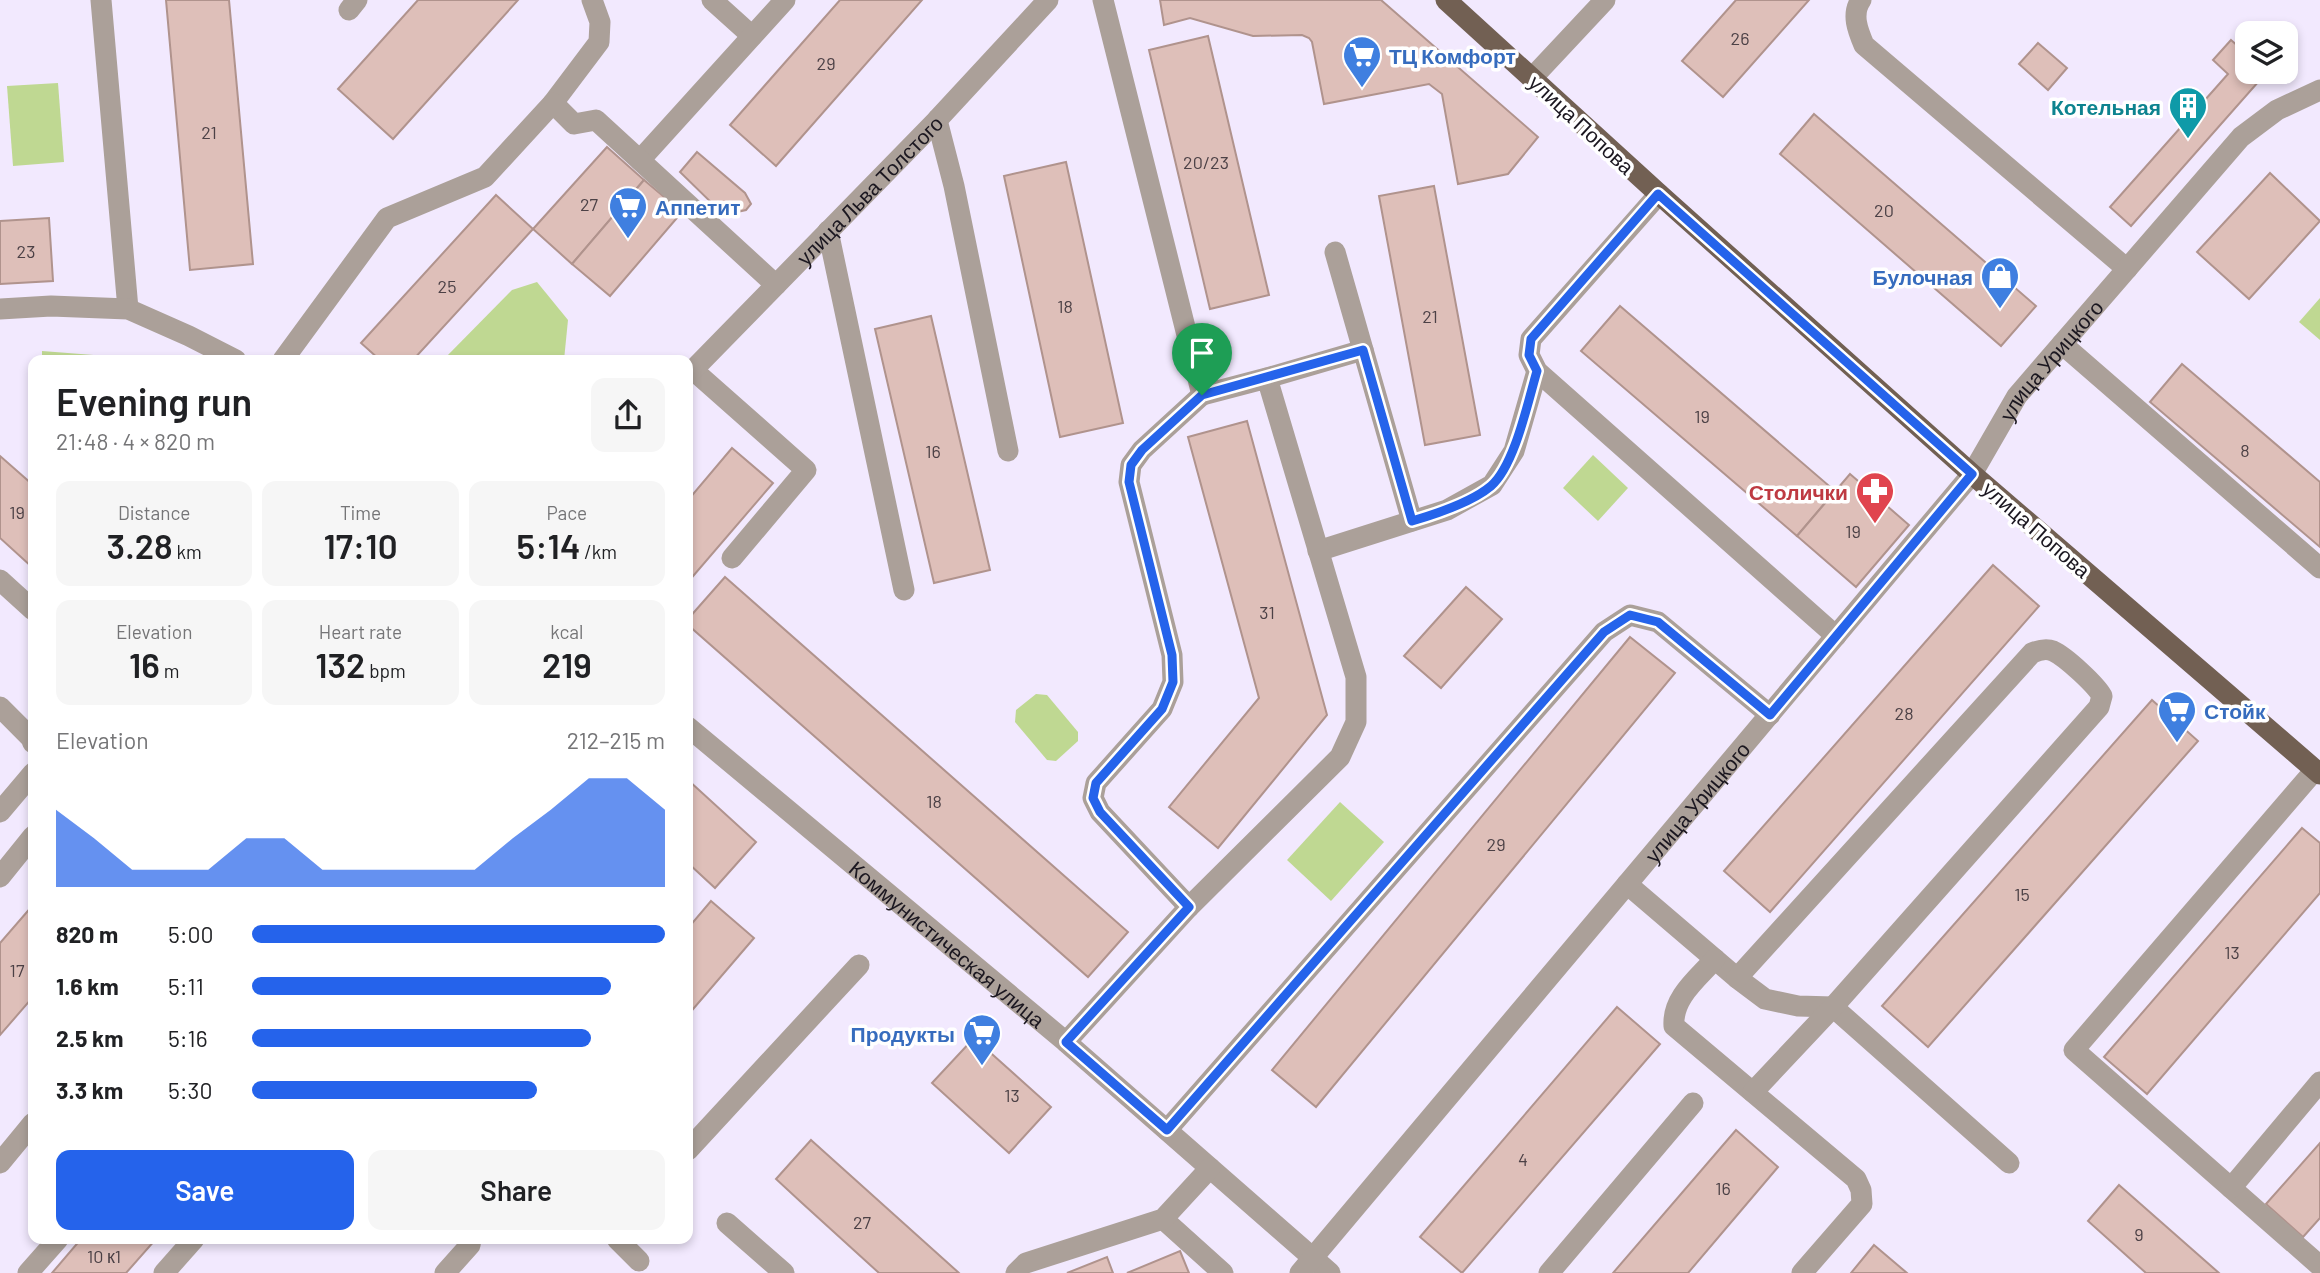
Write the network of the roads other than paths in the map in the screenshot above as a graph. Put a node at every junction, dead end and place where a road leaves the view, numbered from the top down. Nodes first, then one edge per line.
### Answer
1 (100, 0) edge
2 (592, 0) edge
3 (712, 0) edge
4 (785, 0) edge
5 (1048, 0) edge
6 (1103, 0) edge
7 (1446, 0) edge
8 (1605, 0) edge
9 (1861, 0) edge
10 (752, 36) junction
11 (1532, 78) junction
12 (2320, 90) edge
13 (553, 103) junction
14 (937, 120) junction
15 (640, 160) junction
16 (1658, 194) junction
17 (828, 231) junction
18 (1335, 252) dead end
19 (2127, 269) junction
20 (776, 285) junction
21 (0, 309) edge
22 (128, 309) junction
23 (2062, 344) junction
24 (1363, 350) junction
25 (226, 355) edge
26 (287, 355) edge
27 (693, 369) edge
28 (1537, 371) junction
29 (693, 375) edge
30 (1267, 378) junction
31 (1202, 395) junction
32 (1008, 451) dead end
33 (1972, 474) junction
34 (1412, 521) junction
35 (1318, 551) junction
36 (732, 558) dead end
37 (2320, 568) edge
38 (0, 580) edge
39 (904, 590) dead end
40 (28, 605) edge
41 (1836, 636) junction
42 (0, 707) edge
43 (1770, 715) junction
44 (693, 731) edge
45 (28, 735) edge
46 (2318, 771) edge
47 (28, 779) edge
48 (0, 812) edge
49 (28, 842) edge
50 (0, 877) edge
51 (1627, 884) junction
52 (1189, 907) junction
53 (1715, 959) junction
54 (859, 965) dead end
55 (1737, 978) junction
56 (1833, 1007) junction
57 (1066, 1042) junction
58 (2320, 1082) edge
59 (1753, 1092) junction
60 (1693, 1103) dead end
61 (28, 1128) edge
62 (1167, 1130) junction
63 (693, 1145) edge
64 (3, 1152) edge
65 (2009, 1163) dead end
66 (1210, 1168) junction
67 (2231, 1188) junction
68 (1163, 1219) junction
69 (727, 1223) dead end
70 (54, 1244) edge
71 (190, 1244) edge
72 (470, 1244) edge
73 (622, 1244) edge
74 (639, 1261) dead end
75 (1306, 1266) edge
76 (2320, 1266) edge
77 (28, 1273) edge
78 (164, 1273) edge
79 (445, 1273) edge
80 (784, 1273) edge
81 (1016, 1273) edge
82 (1223, 1273) edge
83 (1329, 1273) edge
84 (1549, 1273) edge
85 (1802, 1273) edge

1 - 22 street
2 - 13 street
3 - 10 street
4 - 10 street
5 - 14 street, улица Льва Толстого
6 - 31 street
7 - 11 main road, улица Попова
8 - 11 street
9 - 19 street
10 - 15 street
11 - 16 main road, улица Попова
12 - 19 street, улица Урицкого
13 - 15 street
13 - 26 street
14 - 17 street, улица Льва Толстого
14 - 32 street
15 - 20 street
16 - 28 street
16 - 33 main road, улица Попова
17 - 20 street, улица Льва Толстого
17 - 39 street
18 - 24 street
19 - 23 street, улица Урицкого
20 - 27 street, улица Льва Толстого
21 - 22 street
22 - 25 street
23 - 33 street, улица Урицкого
23 - 37 street
24 - 30 street
24 - 34 street
28 - 34 street
28 - 41 street
29 - 36 street
30 - 31 street
30 - 35 street
31 - 52 street
33 - 41 street, улица Урицкого
33 - 46 main road, улица Попова
34 - 35 street
35 - 52 street
38 - 40 street
41 - 43 street, улица Урицкого
42 - 45 street
43 - 51 street, улица Урицкого
43 - 62 street
44 - 57 street, Коммунистическая улица
46 - 67 street
47 - 48 street
49 - 50 street
51 - 53 street
51 - 75 street, улица Урицкого
52 - 57 street
53 - 55 street
53 - 59 street
54 - 63 street
55 - 56 street
55 - 56 street
56 - 59 street
56 - 65 street
57 - 62 street, Коммунистическая улица
58 - 67 street
59 - 85 street
60 - 84 street
61 - 64 street
62 - 66 street, Коммунистическая улица
66 - 68 street
66 - 75 street, Коммунистическая улица
67 - 76 street
68 - 81 street
68 - 82 street
69 - 80 street
70 - 77 street
71 - 78 street
72 - 79 street
73 - 74 street
75 - 83 street, Коммунистическая улица

